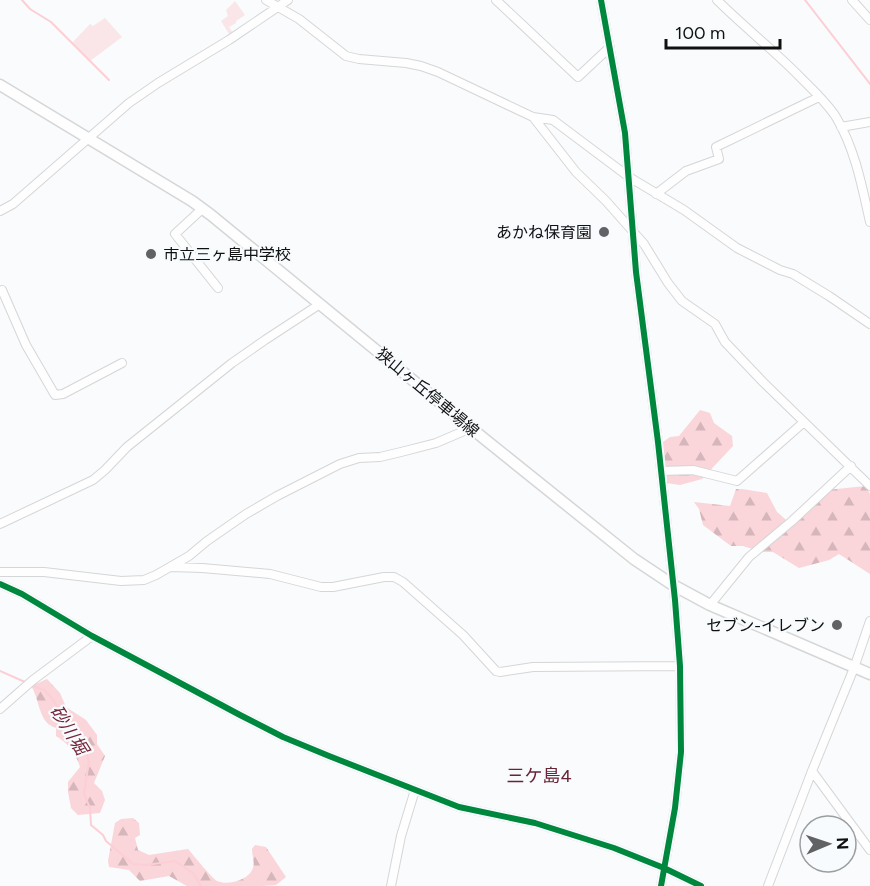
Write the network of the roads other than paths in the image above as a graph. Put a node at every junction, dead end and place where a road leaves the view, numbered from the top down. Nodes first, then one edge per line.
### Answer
1 (266, 0) edge
2 (288, 0) edge
3 (496, 0) edge
4 (601, 0) edge
5 (717, 0) edge
6 (852, 0) edge
7 (278, 7) junction
8 (870, 20) edge
9 (610, 47) junction
10 (0, 85) edge
11 (819, 97) junction
12 (533, 117) junction
13 (870, 122) edge
14 (841, 127) junction
15 (89, 139) junction
16 (629, 177) junction
17 (656, 194) junction
18 (202, 209) junction
19 (0, 211) edge
20 (870, 222) edge
21 (632, 231) junction
22 (218, 288) dead end
23 (0, 291) edge
24 (320, 304) junction
25 (870, 324) edge
26 (122, 363) dead end
27 (804, 422) junction
28 (471, 428) junction
29 (851, 466) junction
30 (661, 471) junction
31 (870, 486) edge
32 (0, 524) edge
33 (171, 567) junction
34 (0, 572) edge
35 (0, 584) edge
36 (673, 585) junction
37 (710, 605) junction
38 (870, 621) edge
39 (92, 636) junction
40 (680, 666) junction
41 (854, 668) junction
42 (870, 674) edge
43 (0, 709) edge
44 (812, 771) junction
45 (415, 790) junction
46 (870, 850) edge
47 (664, 868) junction
48 (689, 884) edge
49 (391, 886) edge
50 (661, 886) edge
51 (701, 886) edge
52 (768, 886) edge

1 - 7 street
2 - 7 street
3 - 9 street
4 - 9 street
5 - 11 street
6 - 8 street
7 - 12 street
7 - 15 street
9 - 16 street
10 - 15 main road, 狭山ヶ丘停車場線
11 - 14 street
11 - 17 street
12 - 16 street
12 - 21 street
13 - 14 street
14 - 20 street
15 - 18 main road, 狭山ヶ丘停車場線
15 - 19 street
16 - 17 street
16 - 21 street
17 - 25 street
18 - 22 street
18 - 24 main road, 狭山ヶ丘停車場線
21 - 27 street
21 - 30 street
23 - 26 street
24 - 28 main road, 狭山ヶ丘停車場線
24 - 32 street
27 - 29 street
27 - 30 street
28 - 33 street
28 - 36 main road, 狭山ヶ丘停車場線
29 - 31 street
29 - 37 street
30 - 36 street
33 - 34 street
33 - 40 street
35 - 39 street
36 - 37 main road, 狭山ヶ丘停車場線
36 - 40 street
37 - 41 main road, 狭山ヶ丘停車場線
38 - 41 street
39 - 43 street
39 - 45 street
40 - 47 street
41 - 42 main road, 狭山ヶ丘停車場線
41 - 44 street
44 - 46 street
44 - 52 street
45 - 47 street
45 - 49 street
47 - 48 street
47 - 50 street
48 - 51 street

